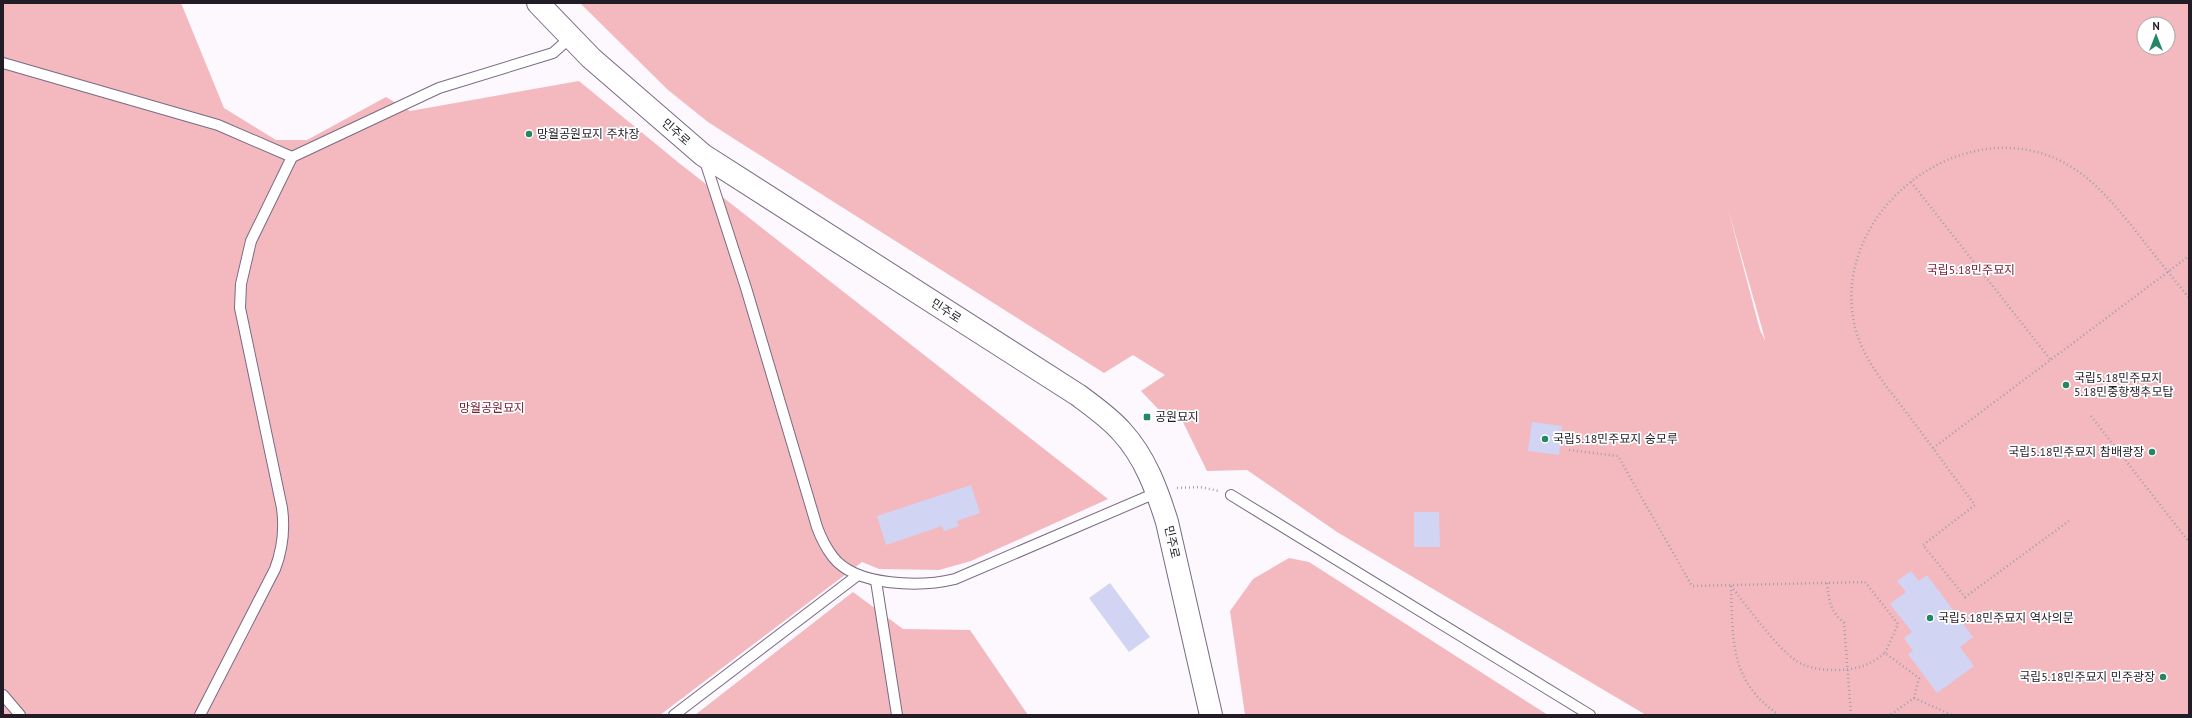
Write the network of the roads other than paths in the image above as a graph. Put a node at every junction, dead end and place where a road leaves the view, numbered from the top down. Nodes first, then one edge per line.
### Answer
1 (538, 3) edge
2 (571, 37) junction
3 (3, 63) edge
4 (703, 155) junction
5 (292, 157) junction
6 (1158, 492) junction
7 (1231, 495) road end
8 (858, 575) junction
9 (876, 581) junction
10 (3, 695) edge
11 (20, 715) edge
12 (200, 715) edge
13 (674, 715) edge
14 (897, 715) edge
15 (1211, 715) edge
16 (1590, 715) edge

1 - 2 main road, 민주로
2 - 4 main road, 민주로
2 - 5 lane
3 - 5 lane
4 - 6 main road, 민주로
4 - 8 lane
5 - 12 lane
6 - 9 lane
6 - 15 main road, 민주로
7 - 16 lane
8 - 9 lane
8 - 13 lane
9 - 14 lane
10 - 11 lane

